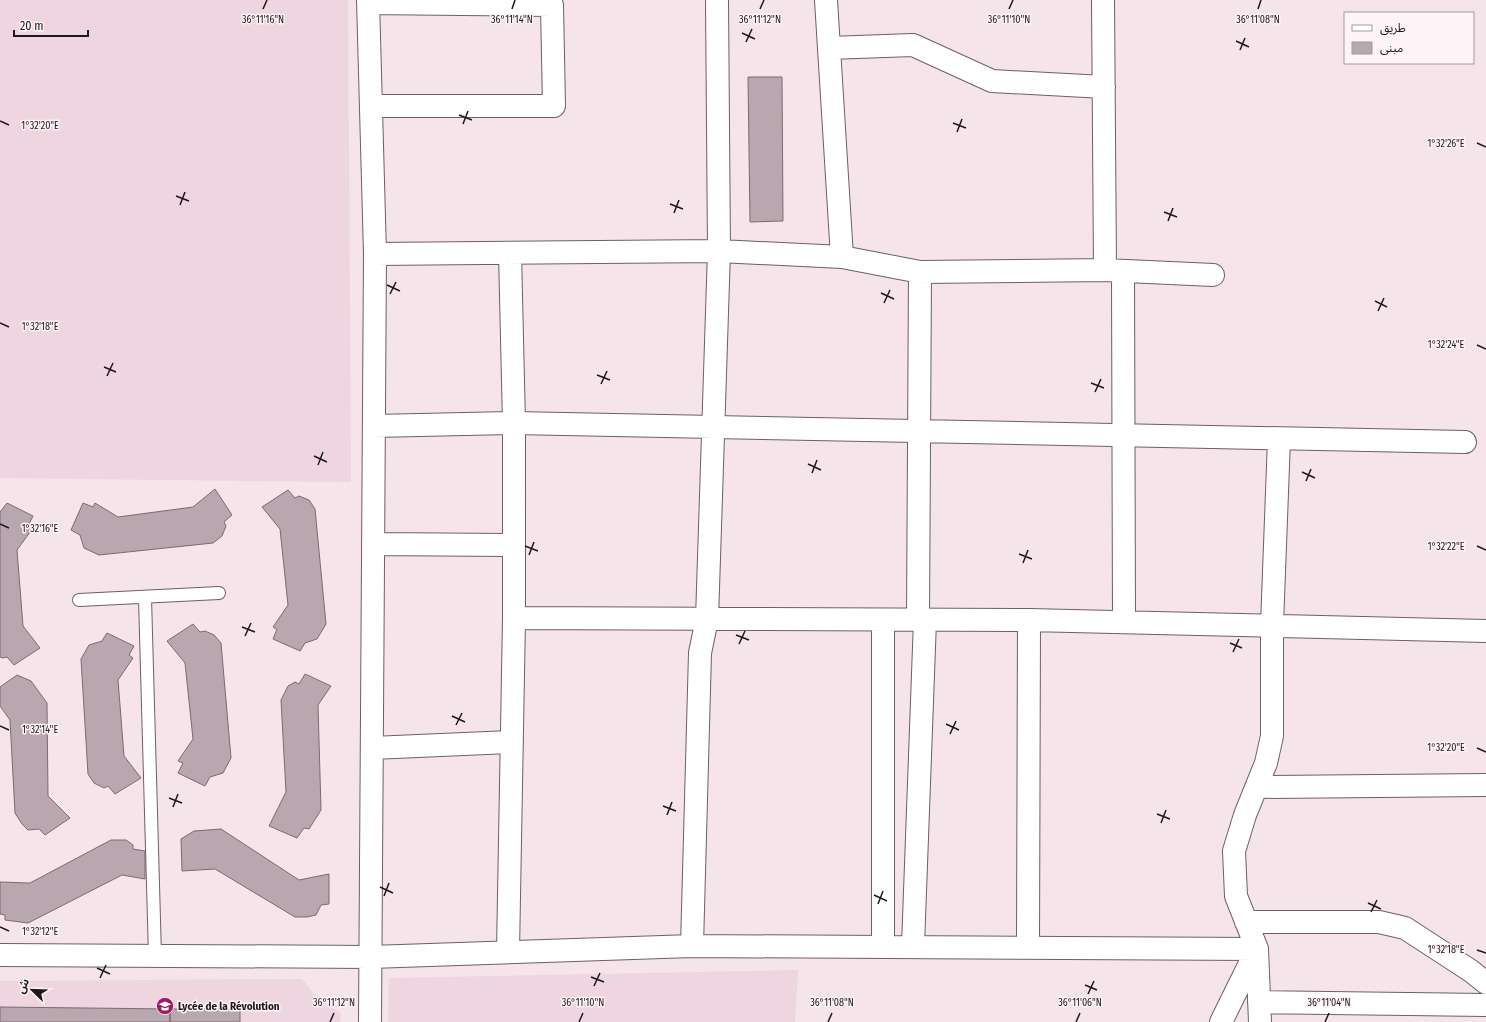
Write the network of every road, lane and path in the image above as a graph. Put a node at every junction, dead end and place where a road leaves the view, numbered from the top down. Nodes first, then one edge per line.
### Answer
1 (717, 0) edge
2 (826, 0) edge
3 (1103, 0) edge
4 (368, 1) edge
5 (829, 48) junction
6 (1104, 87) junction
7 (371, 106) junction
8 (719, 251) junction
9 (510, 253) junction
10 (375, 254) junction
11 (842, 257) junction
12 (1114, 270) junction
13 (920, 272) junction
14 (1213, 275) dead end
15 (514, 423) junction
16 (374, 426) junction
17 (714, 428) junction
18 (918, 432) junction
19 (1124, 436) junction
20 (1279, 438) junction
21 (1465, 442) dead end
22 (373, 544) junction
23 (514, 545) junction
24 (218, 593) dead end
25 (145, 598) junction
26 (79, 600) dead end
27 (514, 618) junction
28 (707, 619) junction
29 (883, 620) junction
30 (921, 620) junction
31 (1030, 620) junction
32 (1124, 621) junction
33 (1272, 625) junction
34 (1486, 631) edge
35 (512, 742) junction
36 (372, 748) junction
37 (1486, 785) edge
38 (1257, 787) junction
39 (1246, 922) junction
40 (692, 946) junction
41 (913, 946) junction
42 (883, 947) junction
43 (1028, 948) junction
44 (1257, 949) junction
45 (508, 952) junction
46 (0, 955) edge
47 (156, 956) junction
48 (371, 957) junction
49 (1486, 983) edge
50 (1486, 1005) edge
51 (1260, 1012) edge
52 (370, 1022) edge
53 (1221, 1022) edge

1 - 8 street
2 - 5 street
3 - 6 street
4 - 7 street
4 - 7 street
5 - 6 street
5 - 11 street
6 - 12 street
7 - 10 street
8 - 9 street
8 - 11 street
8 - 17 street
9 - 10 street
9 - 15 street
10 - 16 street
11 - 13 street
12 - 13 street
12 - 14 street
12 - 19 street
13 - 18 street
15 - 16 street
15 - 17 street
15 - 23 street
16 - 22 street
17 - 18 street
17 - 28 street
18 - 19 street
18 - 30 street
19 - 20 street
19 - 32 street
20 - 21 street
20 - 33 street
22 - 23 street
22 - 36 street
23 - 27 street
24 - 25 lane
25 - 26 lane
25 - 47 lane
27 - 28 street
27 - 35 street
28 - 29 street
28 - 40 street
29 - 30 street
29 - 42 street
30 - 31 street
30 - 41 street
31 - 32 street
31 - 43 street
32 - 33 street
33 - 34 street
33 - 38 street
35 - 36 street
35 - 45 street
36 - 48 street
37 - 38 street
38 - 39 street
39 - 44 street
39 - 49 street
40 - 42 street
40 - 45 street
41 - 42 street
41 - 43 street
43 - 44 street
44 - 51 street
44 - 53 street
45 - 48 street
46 - 47 street
47 - 48 street
48 - 52 street
50 - 51 street

